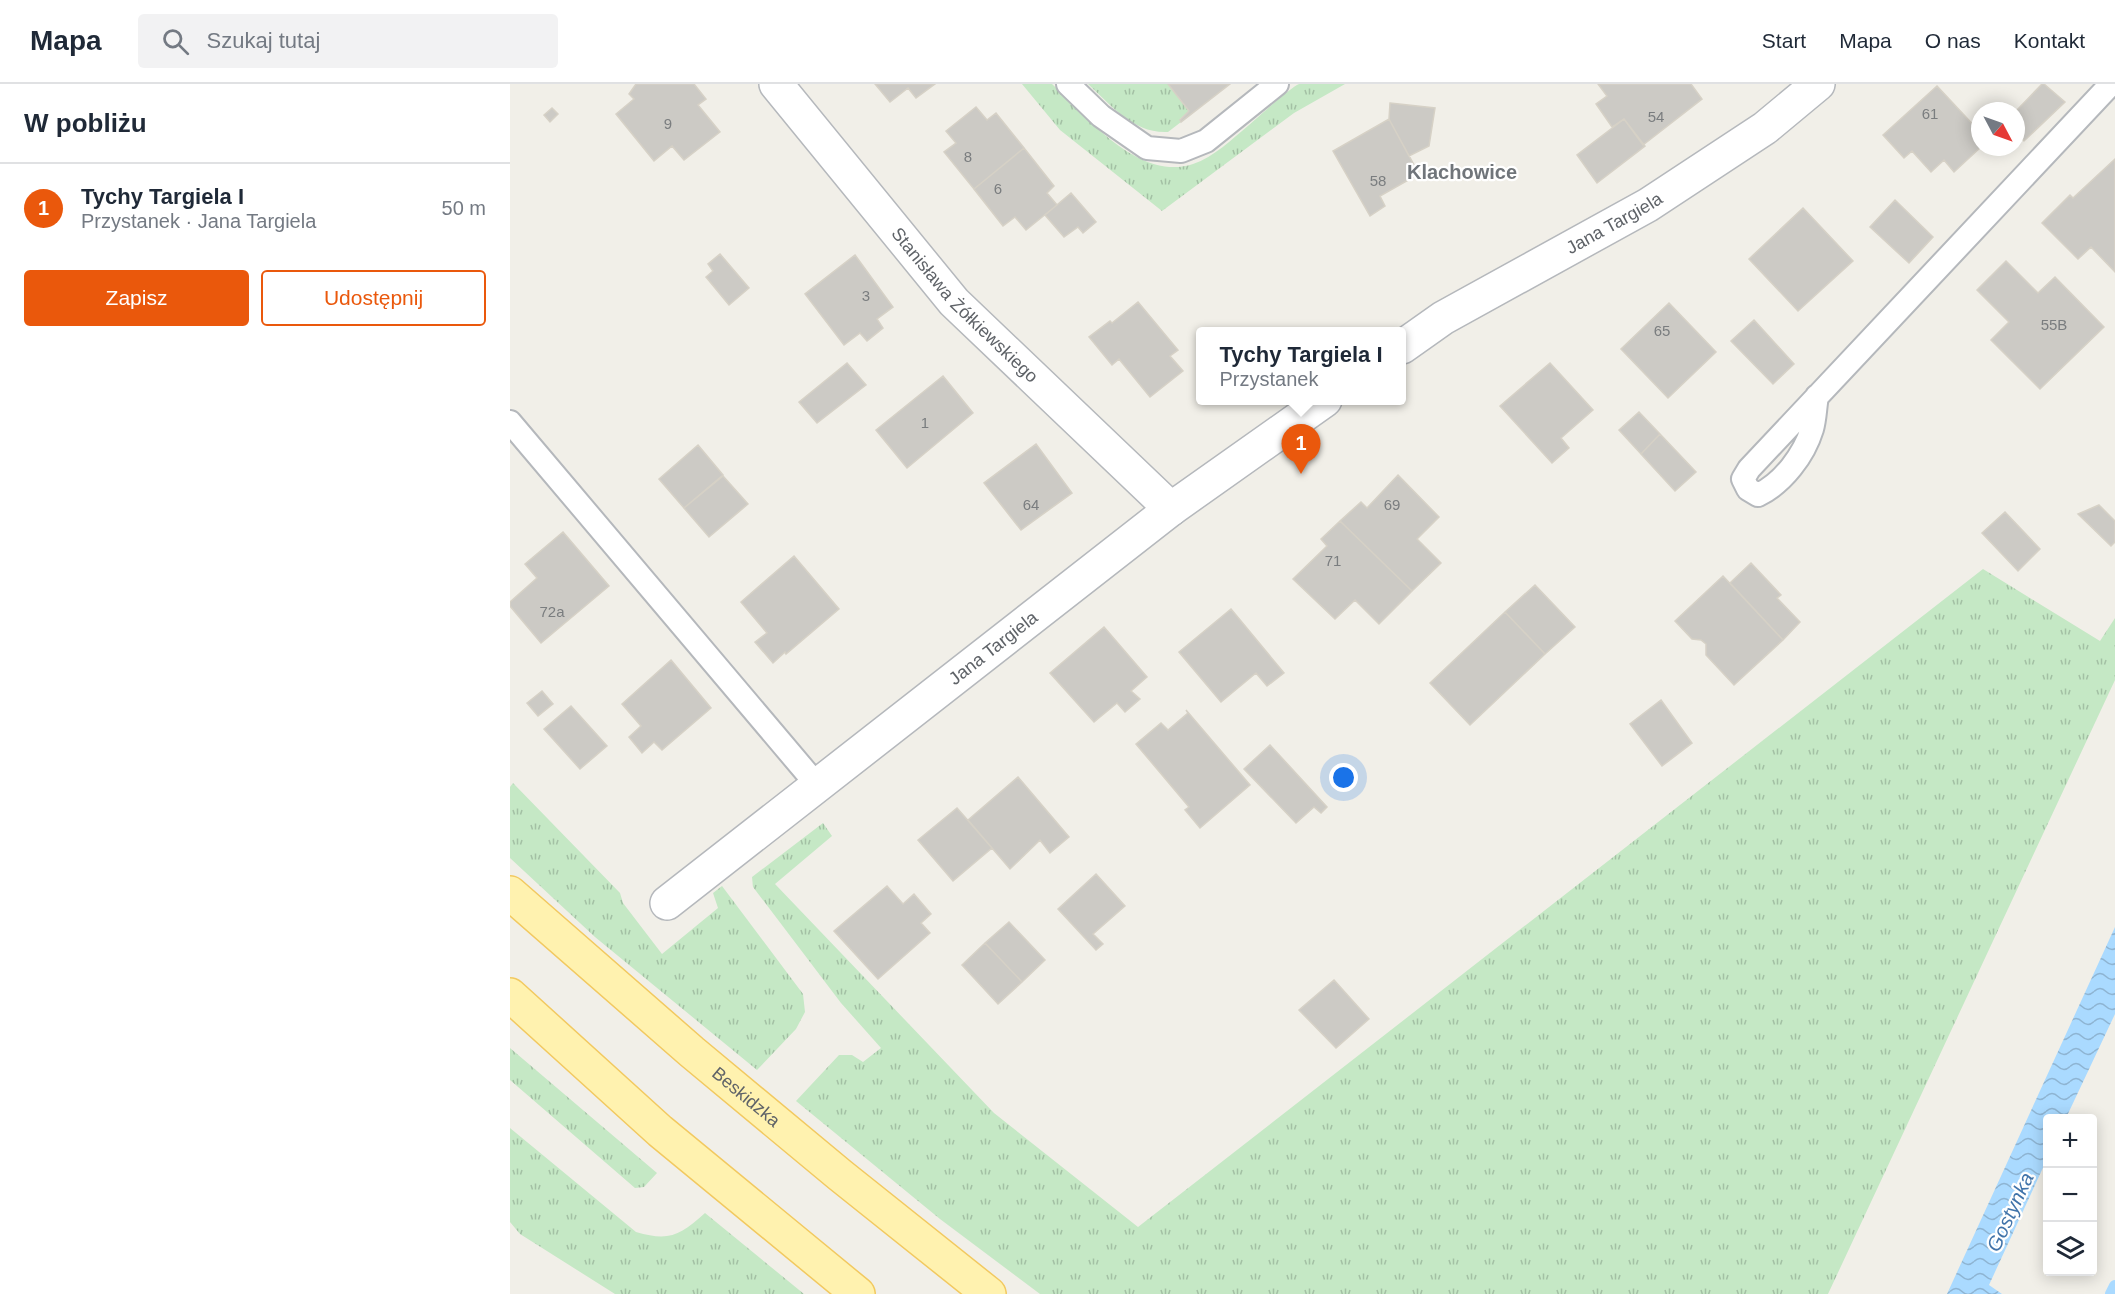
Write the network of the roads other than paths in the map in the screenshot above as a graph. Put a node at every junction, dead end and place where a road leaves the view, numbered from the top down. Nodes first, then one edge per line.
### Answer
1 (776, 84) edge
2 (1068, 84) edge
3 (1277, 84) edge
4 (1818, 84) edge
5 (2111, 84) edge
6 (1406, 344) edge
7 (1817, 396) dead end
8 (1318, 405) edge
9 (510, 422) edge
10 (1171, 509) junction
11 (817, 785) junction
12 (510, 893) edge
13 (667, 903) dead end
14 (510, 994) edge
15 (858, 1294) edge
16 (989, 1294) edge

1 - 10 street, Stanisława Żółkiewskiego
2 - 3 lane
4 - 6 street, Jana Targiela
5 - 7 lane
8 - 10 street, Jana Targiela
9 - 11 lane
10 - 11 street, Jana Targiela
11 - 13 street, Jana Targiela
12 - 16 main road, Beskidzka
14 - 15 main road

